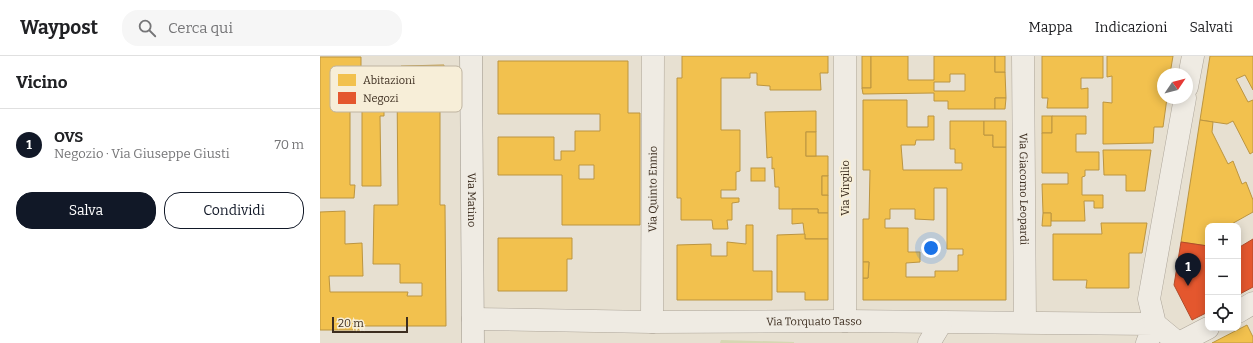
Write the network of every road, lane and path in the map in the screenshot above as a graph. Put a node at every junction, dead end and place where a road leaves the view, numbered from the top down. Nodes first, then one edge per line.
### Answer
1 (471, 56) edge
2 (653, 56) edge
3 (845, 56) edge
4 (1023, 56) edge
5 (1193, 56) edge
6 (1191, 68) edge
7 (1184, 104) edge
8 (1253, 304) edge
9 (1241, 310) edge
10 (473, 319) junction
11 (845, 320) junction
12 (652, 322) junction
13 (1025, 322) junction
14 (941, 323) junction
15 (1205, 330) edge
16 (1151, 334) edge
17 (473, 343) edge
18 (929, 343) edge
19 (1178, 343) edge

1 - 10 street, Via Matino
2 - 12 street, Via Quinto Ennio
3 - 11 street, Via Virgilio
4 - 13 street, Via Giacomo Leopardi
5 - 6 street
7 - 16 street
8 - 9 street
10 - 12 street, Via Torquato Tasso
10 - 17 street, Via Matino
11 - 12 street, Via Torquato Tasso
11 - 14 street, Via Torquato Tasso
13 - 14 street, Via Torquato Tasso
13 - 16 street, Via Torquato Tasso
14 - 18 street
15 - 19 street
16 - 19 street

